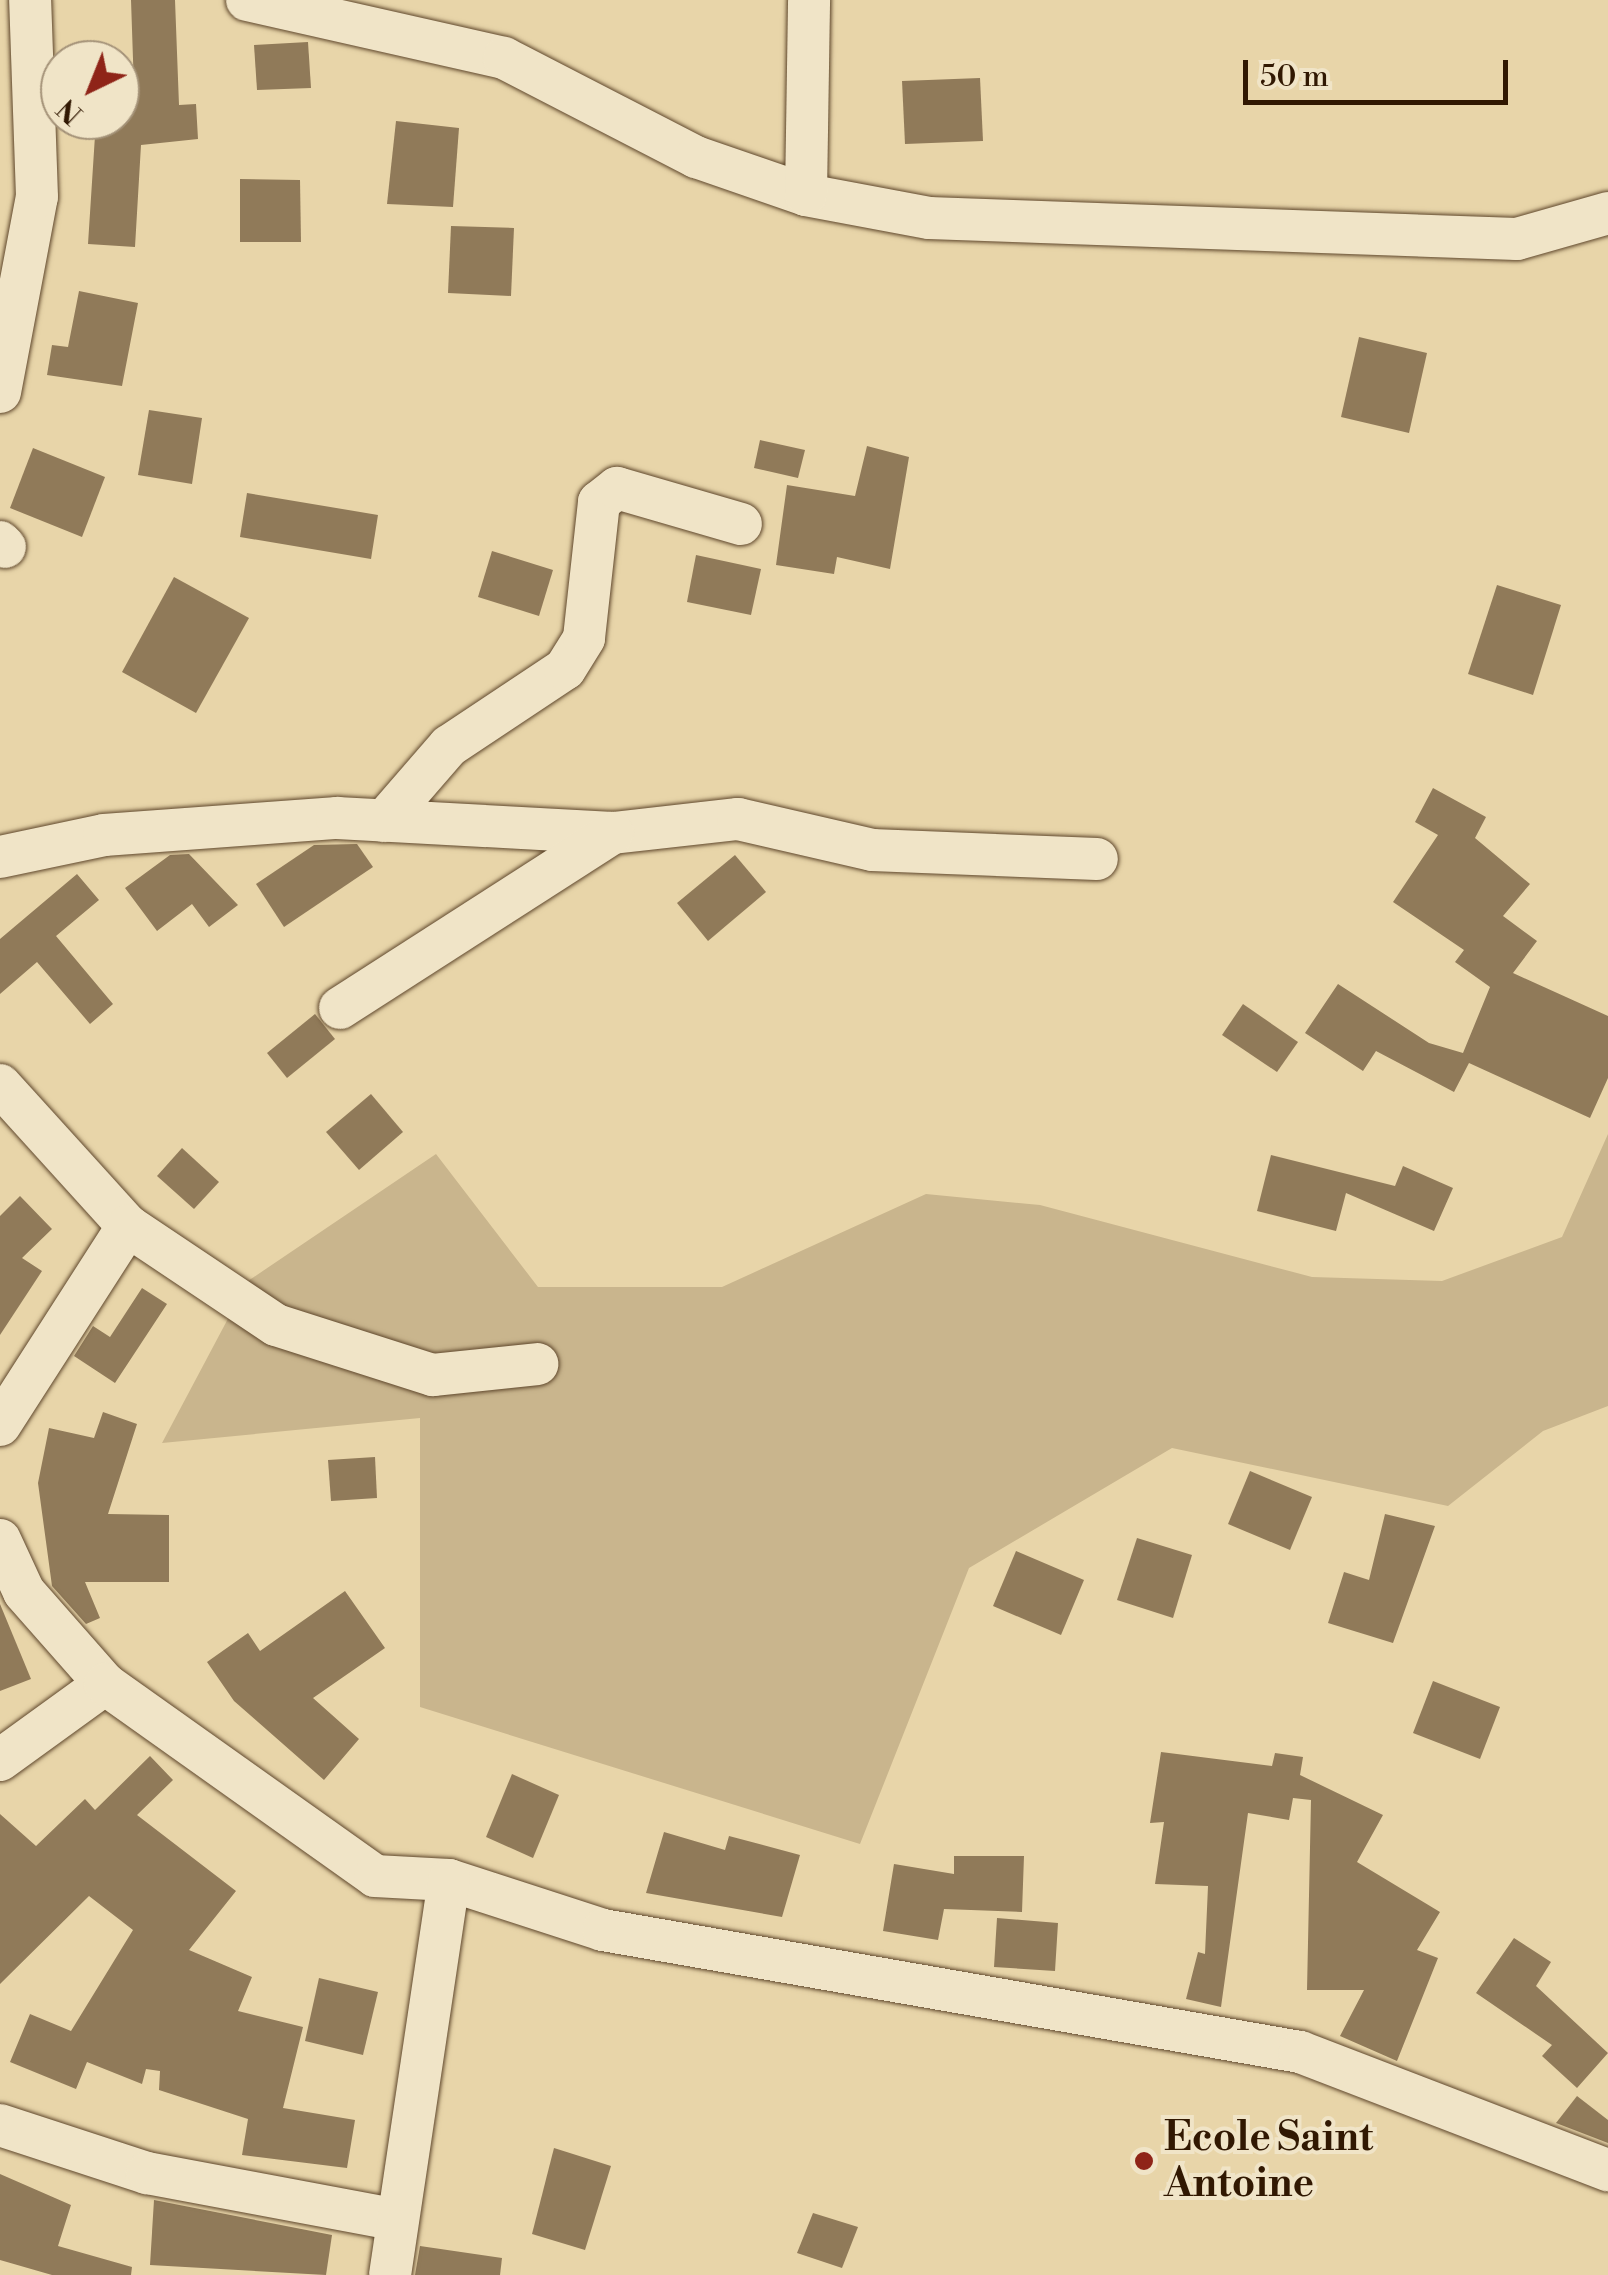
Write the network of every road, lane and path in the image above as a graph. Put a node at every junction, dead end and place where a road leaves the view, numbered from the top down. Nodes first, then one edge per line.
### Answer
1 (30, 0) edge
2 (247, 0) edge
3 (808, 0) edge
4 (806, 195) junction
5 (1608, 213) edge
6 (0, 392) edge
7 (741, 524) dead end
8 (384, 821) junction
9 (613, 833) junction
10 (0, 857) edge
11 (1098, 859) dead end
12 (340, 1008) dead end
13 (0, 1086) edge
14 (128, 1226) junction
15 (537, 1364) dead end
16 (0, 1425) edge
17 (0, 1540) edge
18 (104, 1684) junction
19 (0, 1760) edge
20 (449, 1880) junction
21 (0, 2126) edge
22 (1608, 2170) edge
23 (397, 2220) junction
24 (390, 2275) edge

1 - 6 street
2 - 4 street
3 - 4 street
4 - 5 street
7 - 8 street
8 - 9 street
8 - 10 street
9 - 11 street
9 - 12 street
13 - 14 street
14 - 15 street
14 - 16 street
17 - 18 street
18 - 19 street
18 - 20 street
20 - 22 street
20 - 23 street
21 - 23 street
23 - 24 street

